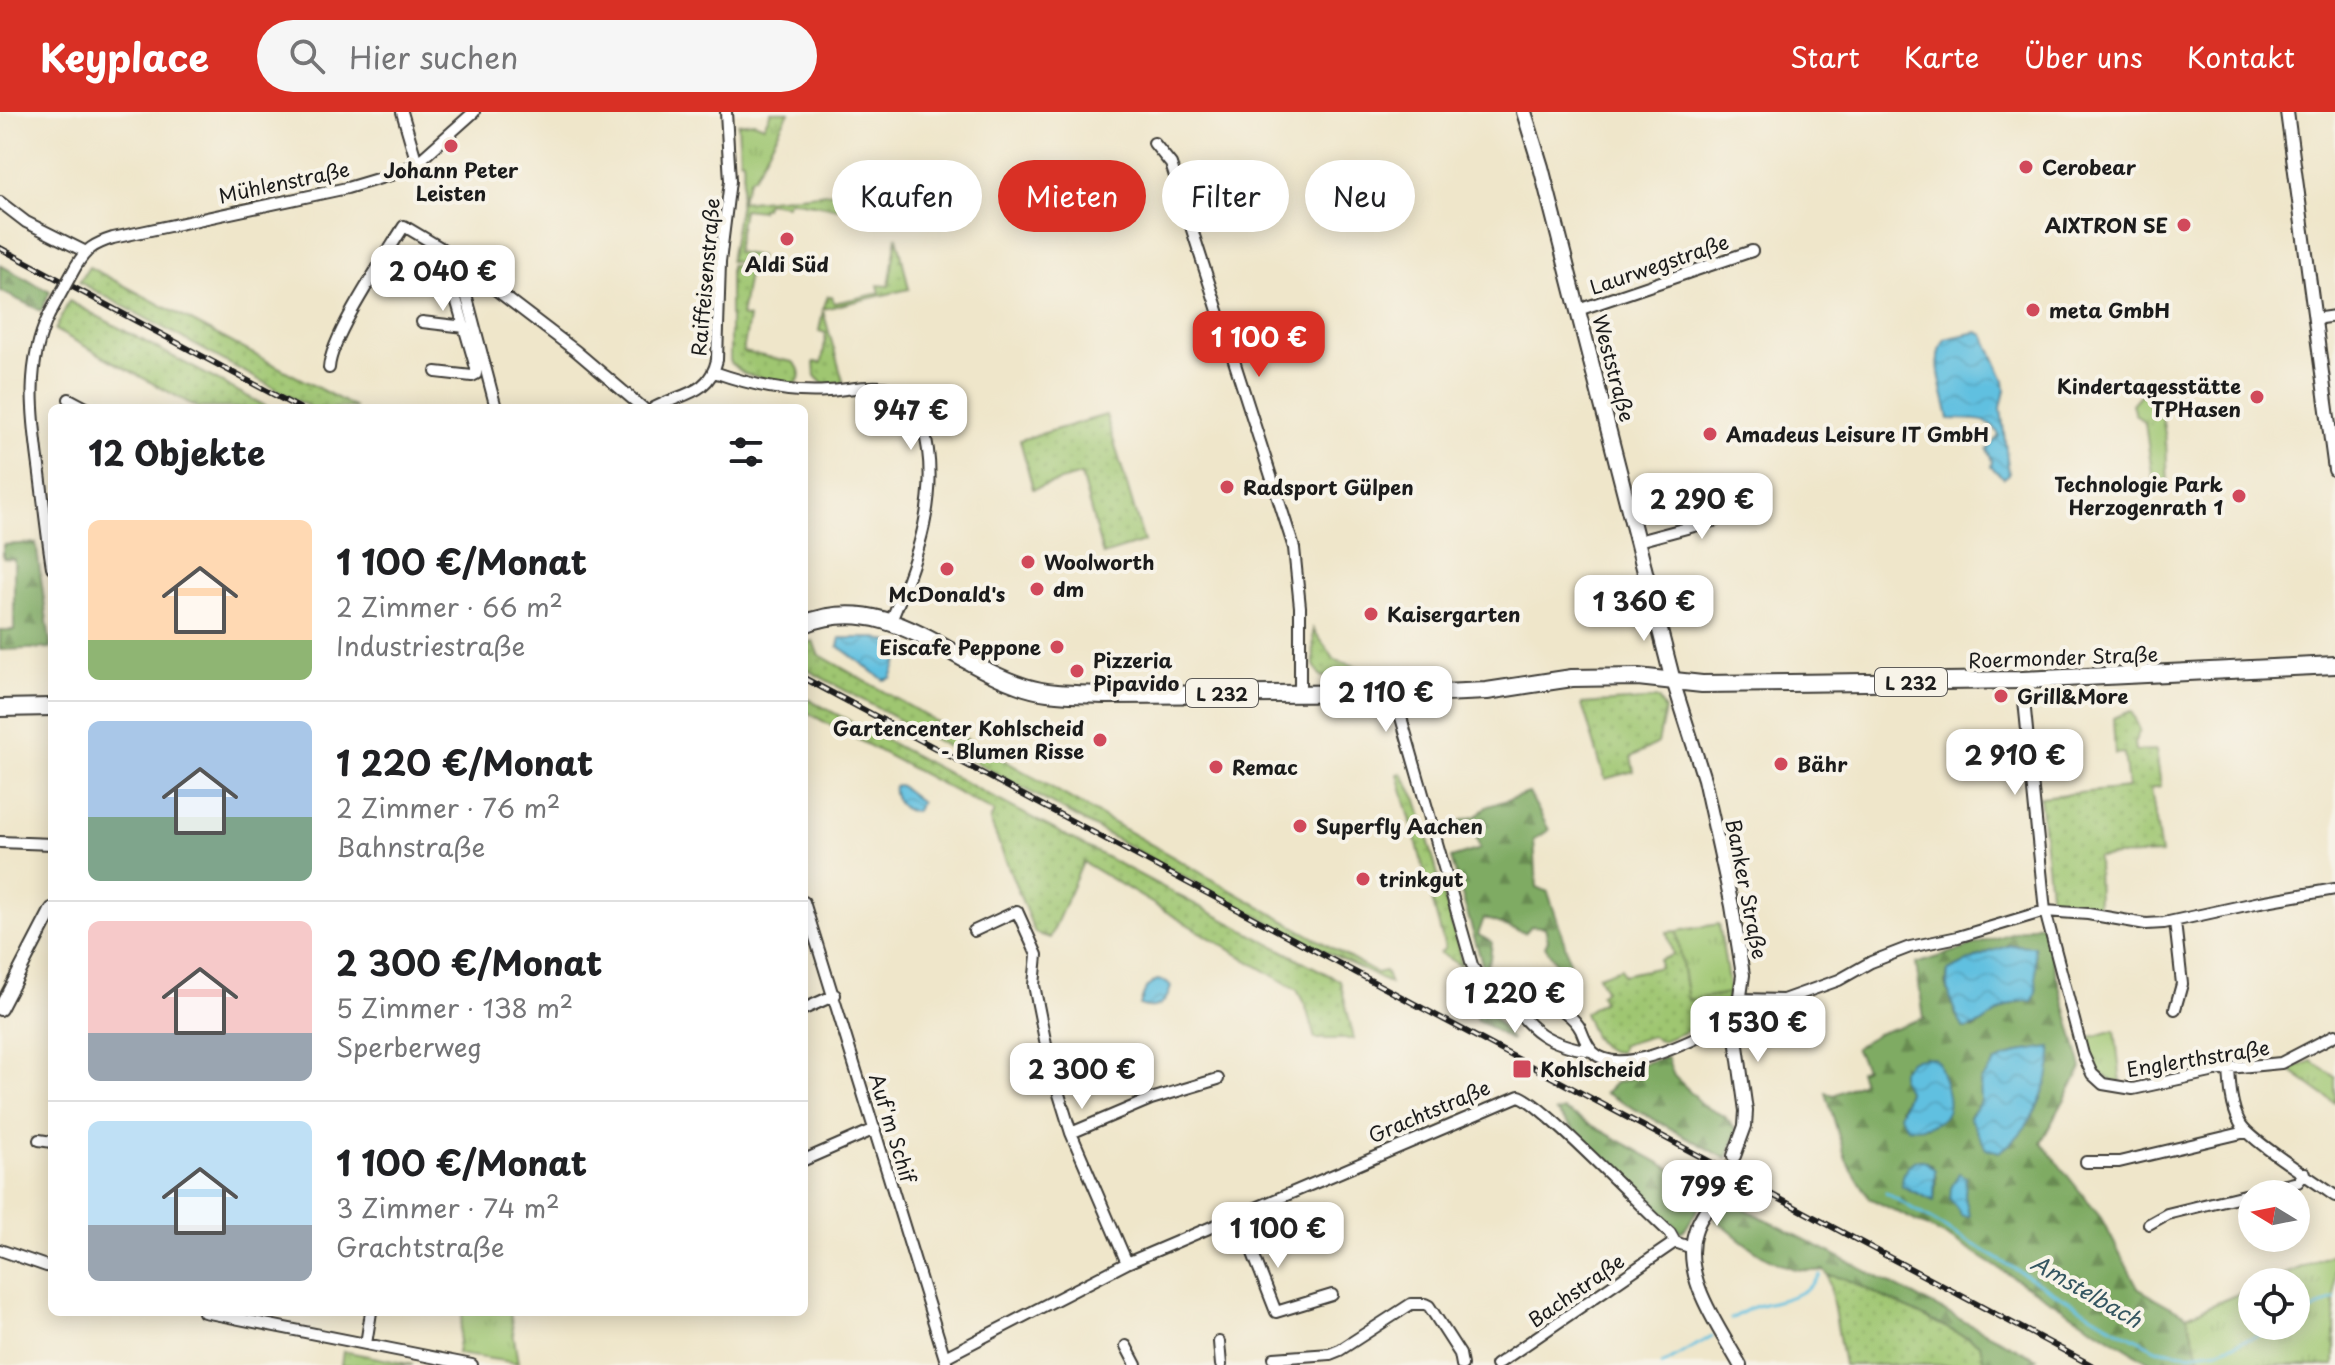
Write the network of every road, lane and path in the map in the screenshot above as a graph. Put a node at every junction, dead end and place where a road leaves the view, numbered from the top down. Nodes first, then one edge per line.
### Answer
1 (402, 112) edge
2 (474, 112) edge
3 (726, 112) edge
4 (1524, 112) edge
5 (2287, 112) edge
6 (1154, 143) dead end
7 (417, 163) junction
8 (0, 202) edge
9 (441, 248) junction
10 (84, 251) junction
11 (1752, 251) dead end
12 (477, 277) junction
13 (409, 284) dead end
14 (454, 289) junction
15 (1578, 310) junction
16 (2335, 316) edge
17 (2314, 319) junction
18 (422, 322) dead end
19 (465, 327) junction
20 (329, 368) dead end
21 (436, 372) dead end
22 (714, 372) junction
23 (69, 399) dead end
24 (78, 404) edge
25 (495, 404) edge
26 (638, 404) edge
27 (664, 404) edge
28 (2335, 470) edge
29 (48, 471) edge
30 (40, 472) junction
31 (1758, 509) dead end
32 (48, 535) edge
33 (1638, 541) junction
34 (891, 621) junction
35 (808, 623) edge
36 (2335, 665) edge
37 (2022, 680) junction
38 (1673, 681) junction
39 (1300, 692) junction
40 (1394, 693) junction
41 (48, 707) edge
42 (0, 708) edge
43 (0, 842) edge
44 (48, 844) edge
45 (2335, 889) edge
46 (2045, 911) junction
47 (808, 914) edge
48 (48, 917) edge
49 (2175, 922) junction
50 (974, 931) dead end
51 (835, 995) junction
52 (1507, 997) junction
53 (1741, 999) junction
54 (808, 1007) edge
55 (0, 1009) edge
56 (2175, 1009) dead end
57 (1736, 1019) junction
58 (2335, 1035) edge
59 (1591, 1051) junction
60 (2229, 1068) junction
61 (1218, 1079) dead end
62 (875, 1129) junction
63 (2246, 1132) junction
64 (1071, 1133) junction
65 (39, 1140) dead end
66 (48, 1141) edge
67 (1734, 1156) tunnel mouth
68 (808, 1158) edge
69 (2086, 1162) dead end
70 (2305, 1173) junction
71 (2335, 1196) edge
72 (1713, 1199) tunnel mouth
73 (1238, 1215) junction
74 (2149, 1224) dead end
75 (1675, 1242) junction
76 (1692, 1248) junction
77 (0, 1250) edge
78 (1127, 1263) junction
79 (48, 1267) edge
80 (1332, 1295) dead end
81 (224, 1316) edge
82 (370, 1316) edge
83 (1219, 1342) dead end
84 (366, 1344) junction
85 (1126, 1346) dead end
86 (1274, 1358) dead end
87 (946, 1361) edge
88 (472, 1365) edge
89 (1136, 1365) edge
90 (1221, 1365) edge
91 (1462, 1365) edge
92 (1496, 1365) edge
93 (1740, 1365) edge

1 - 7 street
2 - 7 street, Mühlenstraße
3 - 22 street, Raiffeisenstraße
4 - 15 main road, Weststraße
5 - 17 street
6 - 39 street
7 - 10 street, Mühlenstraße
8 - 10 street
9 - 12 street
9 - 14 street
9 - 20 street
10 - 30 street, bridge
11 - 15 street, Laurwegstraße
12 - 25 street
12 - 26 street
13 - 14 street
14 - 19 street
15 - 33 main road, Weststraße
16 - 17 street
17 - 28 street
18 - 19 street
19 - 21 street
22 - 27 street, Raiffeisenstraße
22 - 34 street
23 - 24 street
29 - 30 street
30 - 32 street
31 - 33 street
33 - 38 main road, Weststraße
34 - 35 main road, Roermonder Straße / L 232
34 - 39 main road, Roermonder Straße / L 232
36 - 37 main road, Roermonder Straße / L 232
37 - 38 main road, Roermonder Straße / L 232
37 - 46 street, Englerthstraße
38 - 40 main road, Roermonder Straße / L 232
38 - 53 street, Banker Straße
39 - 40 main road, Roermonder Straße / L 232
40 - 52 street
41 - 42 main road
43 - 44 street
45 - 49 street
46 - 49 street
46 - 53 street
46 - 60 street, Englerthstraße
47 - 51 street, Auf'm Schif
48 - 55 street
49 - 56 street
50 - 64 street
51 - 54 street
51 - 62 street, Auf'm Schif
52 - 59 street
52 - 59 street
53 - 57 street, Banker Straße
57 - 59 street
57 - 67 street, Banker Straße
58 - 60 street, Englerthstraße
60 - 63 street
61 - 64 street
62 - 68 street
62 - 87 street, Auf'm Schif
63 - 69 street
63 - 70 street
64 - 78 street
65 - 66 street
70 - 71 street
70 - 74 street
72 - 76 street
73 - 75 street, Grachtstraße
73 - 78 street, Grachtstraße
73 - 80 street
75 - 76 street, Grachtstraße
75 - 92 street, Bachstraße
76 - 93 street
77 - 79 street
78 - 87 street, Grachtstraße
81 - 84 street
82 - 84 street
83 - 90 street
84 - 88 street
85 - 89 street
86 - 91 street

